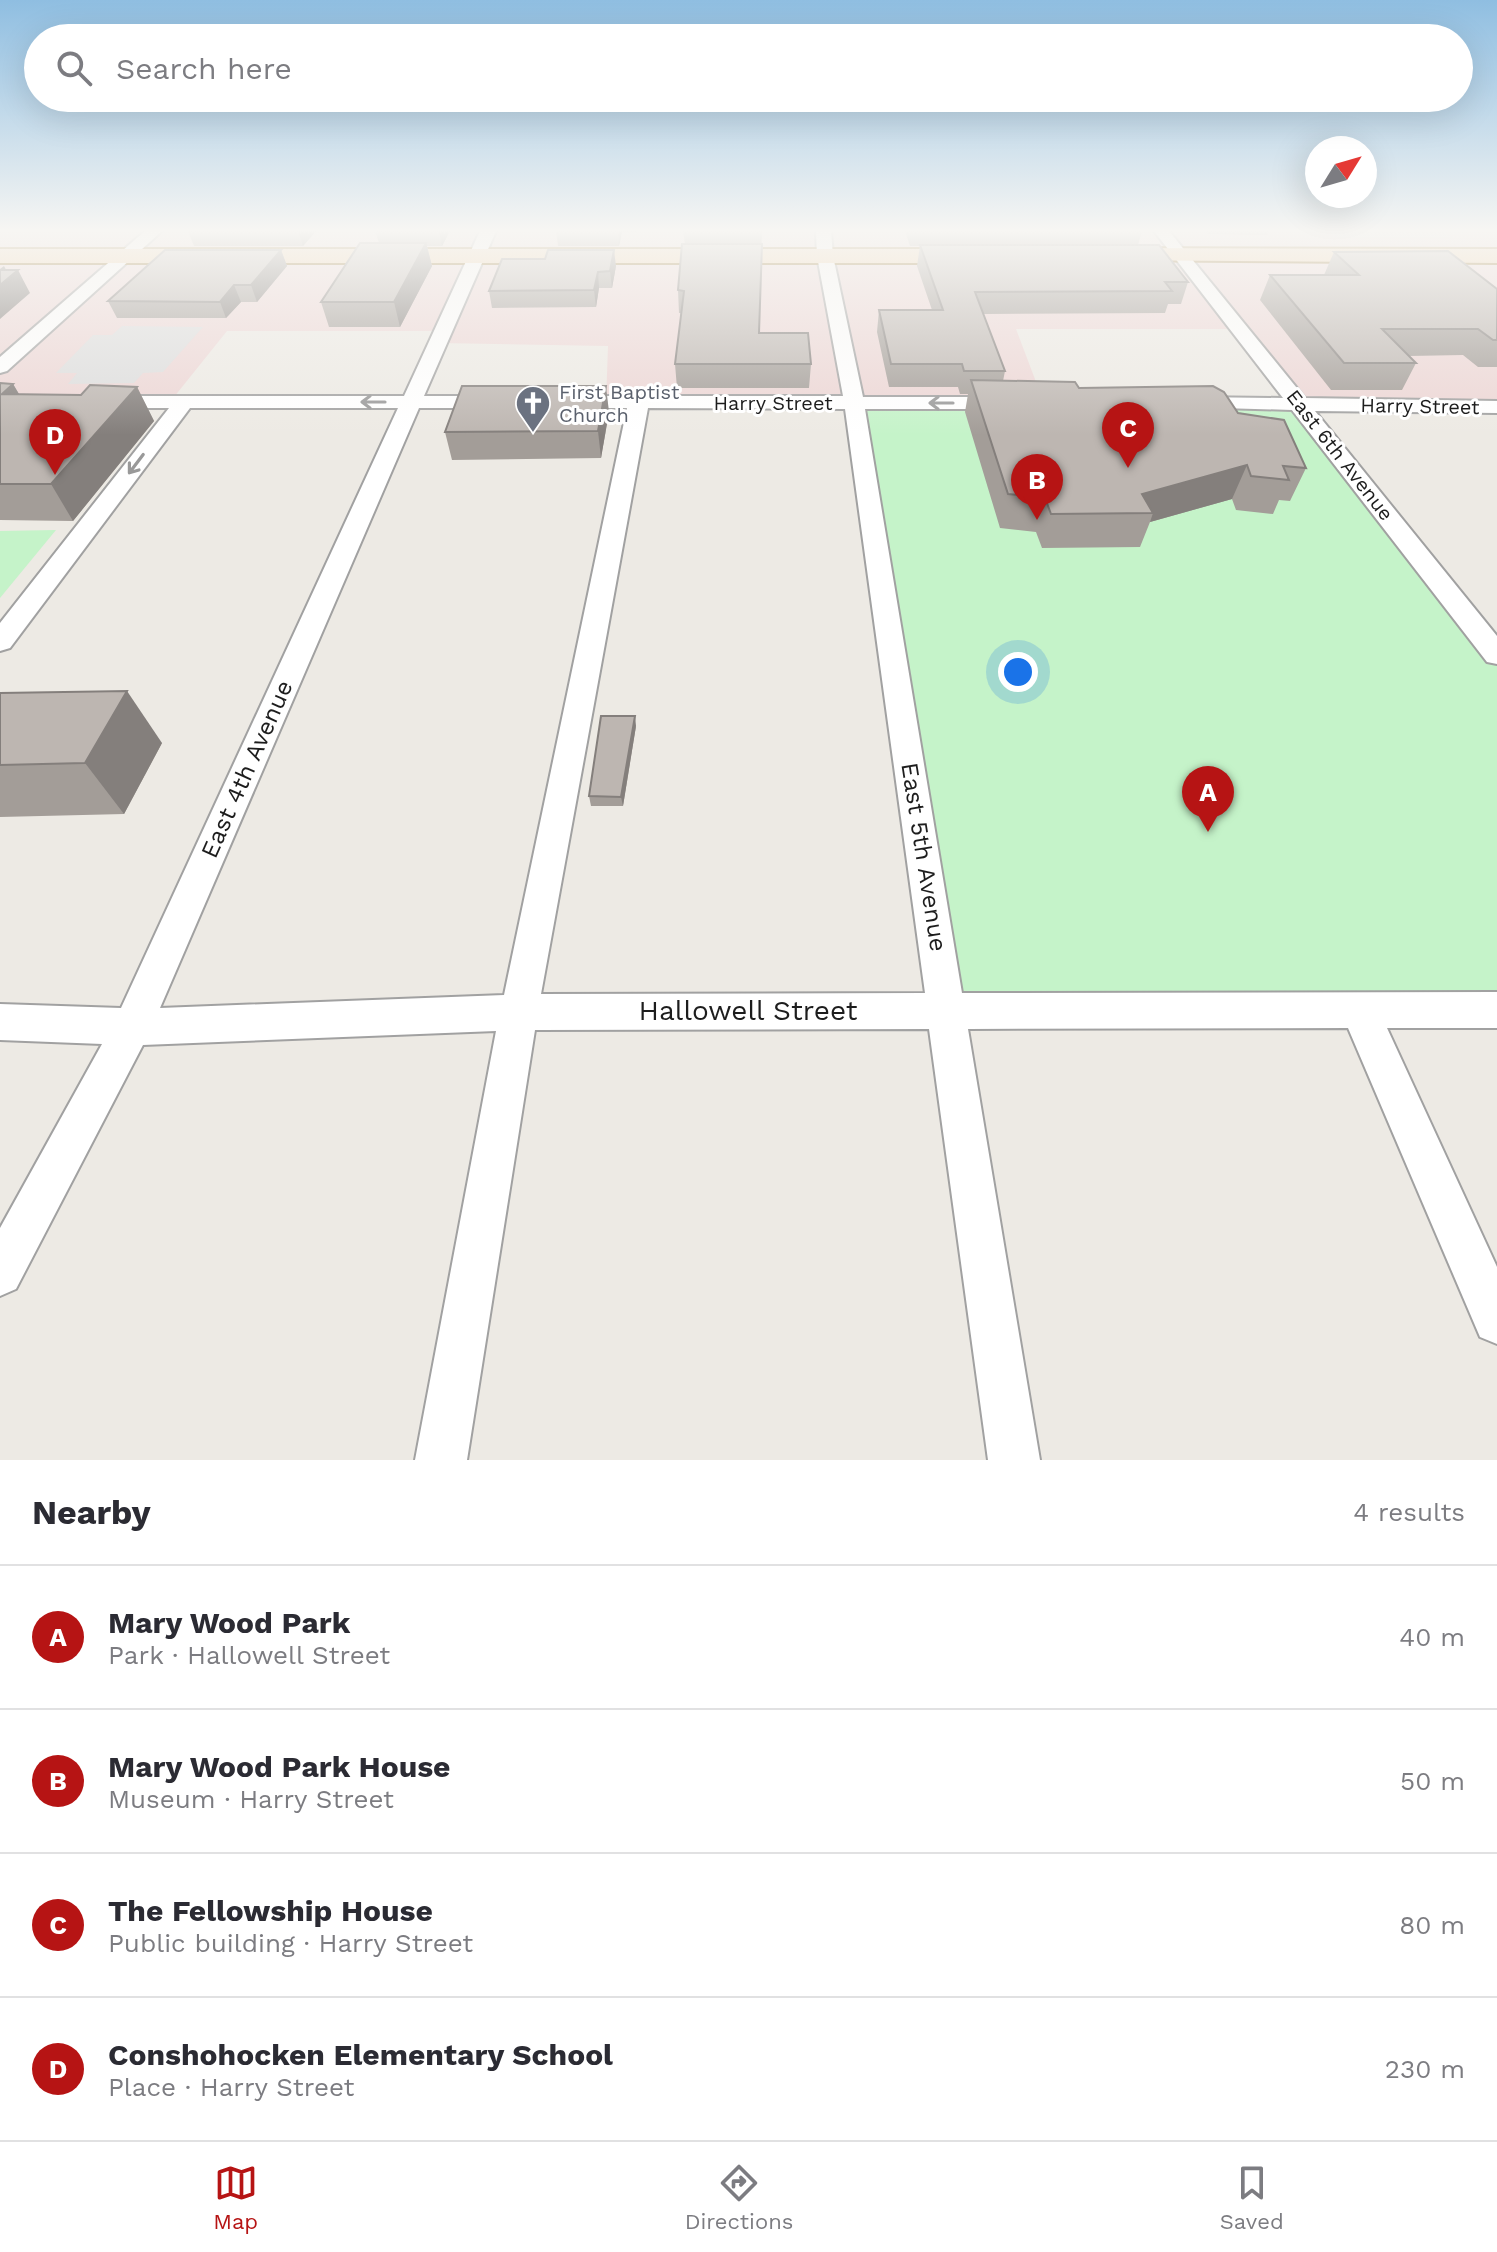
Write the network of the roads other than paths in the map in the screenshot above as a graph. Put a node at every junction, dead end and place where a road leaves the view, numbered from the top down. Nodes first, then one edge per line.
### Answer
1 (78, 299) edge
2 (457, 299) edge
3 (835, 299) edge
4 (1216, 299) edge
5 (0, 367) edge
6 (88, 402) edge
7 (184, 402) junction
8 (412, 402) junction
9 (517, 402) edge
10 (546, 402) edge
11 (639, 402) junction
12 (854, 403) junction
13 (1029, 403) edge
14 (1180, 403) edge
15 (1299, 404) junction
16 (1497, 407) edge
17 (0, 642) edge
18 (1497, 655) edge
19 (947, 1008) junction
20 (1359, 1010) junction
21 (1497, 1010) edge
22 (519, 1012) junction
23 (0, 1022) edge
24 (132, 1027) junction
25 (0, 1273) edge
26 (1497, 1320) edge
27 (441, 1460) edge
28 (1014, 1460) edge

1 - 5 street
2 - 8 street, East 4th Avenue
3 - 12 street, East 5th Avenue
4 - 15 street, East 6th Avenue
6 - 7 street
8 -> 7 street
7 -> 17 street
8 - 9 street
8 - 24 street, East 4th Avenue
10 - 11 street, Harry Street
11 - 12 street, Harry Street
11 - 22 street
13 -> 12 street, Harry Street
12 - 19 street, East 5th Avenue
14 - 15 street, Harry Street
15 - 16 street, Harry Street
15 - 18 street, East 6th Avenue
19 - 20 street, Hallowell Street
19 - 22 street, Hallowell Street
19 - 28 street, East 5th Avenue
20 - 21 street, Hallowell Street
20 - 26 street
22 - 24 street, Hallowell Street
22 - 27 street
23 - 24 street, Hallowell Street
24 - 25 street, East 4th Avenue

